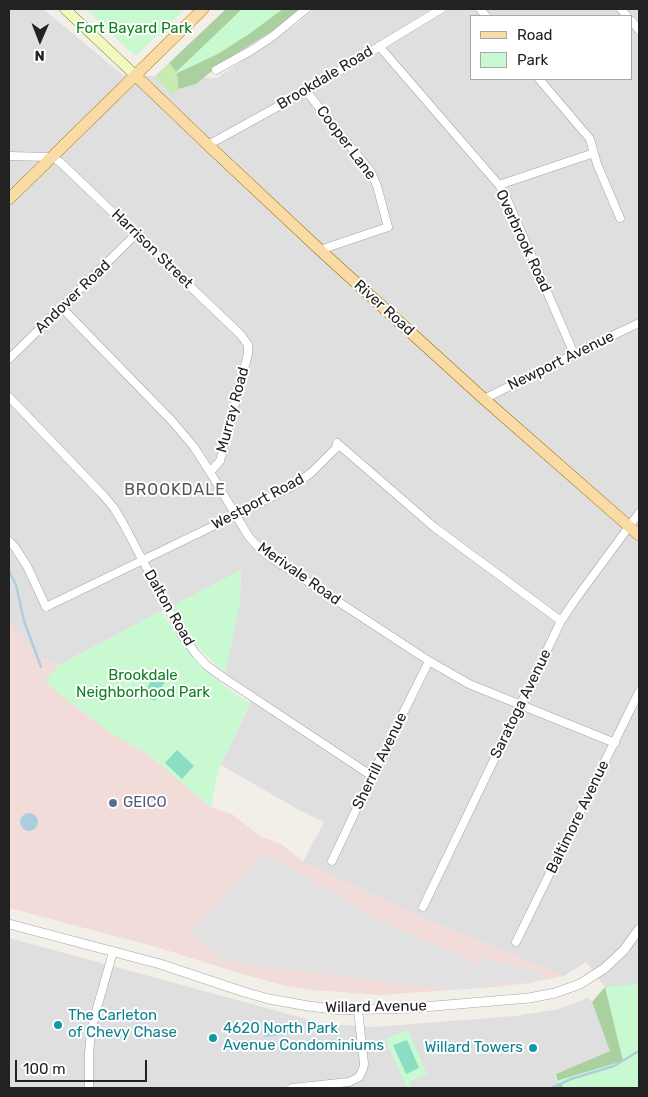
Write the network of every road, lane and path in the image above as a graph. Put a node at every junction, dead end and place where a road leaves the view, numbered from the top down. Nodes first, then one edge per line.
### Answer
1 (65, 9) edge
2 (203, 9) edge
3 (306, 9) edge
4 (441, 9) edge
5 (379, 46) junction
6 (216, 70) dead end
7 (135, 75) junction
8 (540, 80) edge
9 (306, 91) junction
10 (208, 145) junction
11 (594, 153) junction
12 (9, 156) edge
13 (51, 157) junction
14 (499, 185) junction
15 (9, 198) edge
16 (620, 218) dead end
17 (136, 234) junction
18 (320, 250) junction
19 (62, 308) junction
20 (639, 323) edge
21 (248, 345) joint
22 (574, 354) junction
23 (9, 359) edge
24 (9, 397) edge
25 (484, 399) junction
26 (210, 472) junction
27 (639, 514) edge
28 (236, 515) junction
29 (630, 527) junction
30 (639, 535) edge
31 (9, 541) edge
32 (142, 560) junction
33 (561, 621) junction
34 (429, 661) junction
35 (639, 692) edge
36 (520, 705) junction
37 (615, 743) junction
38 (372, 776) junction
39 (332, 861) dead end
40 (423, 908) dead end
41 (9, 924) edge
42 (639, 929) edge
43 (516, 942) dead end
44 (113, 952) junction
45 (358, 1010) junction
46 (89, 1088) edge
47 (292, 1088) edge

1 - 7 main road
2 - 7 main road
3 - 6 street
4 - 5 street, Brookdale Road
5 - 9 street, Brookdale Road
5 - 14 street, Overbrook Road
7 - 10 main road, River Road
7 - 13 main road
8 - 11 street
9 - 10 street, Brookdale Road
9 - 18 street, Cooper Lane
10 - 18 main road, River Road
11 - 14 street
11 - 16 street
12 - 13 street
13 - 15 main road
13 - 17 street, Harrison Street
14 - 22 street, Overbrook Road
17 - 19 street, Andover Road
17 - 21 street, Harrison Street
18 - 25 main road, River Road
19 - 23 street, Andover Road
19 - 26 street, Merivale Road
20 - 22 street, Newport Avenue
21 - 26 street, Murray Road
22 - 25 street, Newport Avenue
24 - 32 street, Dalton Road
25 - 29 main road, River Road
26 - 28 street, Merivale Road
27 - 29 street, Saratoga Avenue
28 - 32 street, Westport Road
28 - 33 street, Westport Road
28 - 34 street, Merivale Road
29 - 30 main road, River Road
29 - 33 street, Saratoga Avenue
31 - 32 street, Westport Road
32 - 38 street, Dalton Road
33 - 36 street, Saratoga Avenue
34 - 36 street, Merivale Road
34 - 38 street, Sherrill Avenue
35 - 37 street, Baltimore Avenue
36 - 37 street, Merivale Road
36 - 40 street, Saratoga Avenue
37 - 43 street, Baltimore Avenue
38 - 39 street, Sherrill Avenue
41 - 44 street, Willard Avenue
42 - 45 street, Willard Avenue
44 - 45 street, Willard Avenue
44 - 46 street
45 - 47 street

